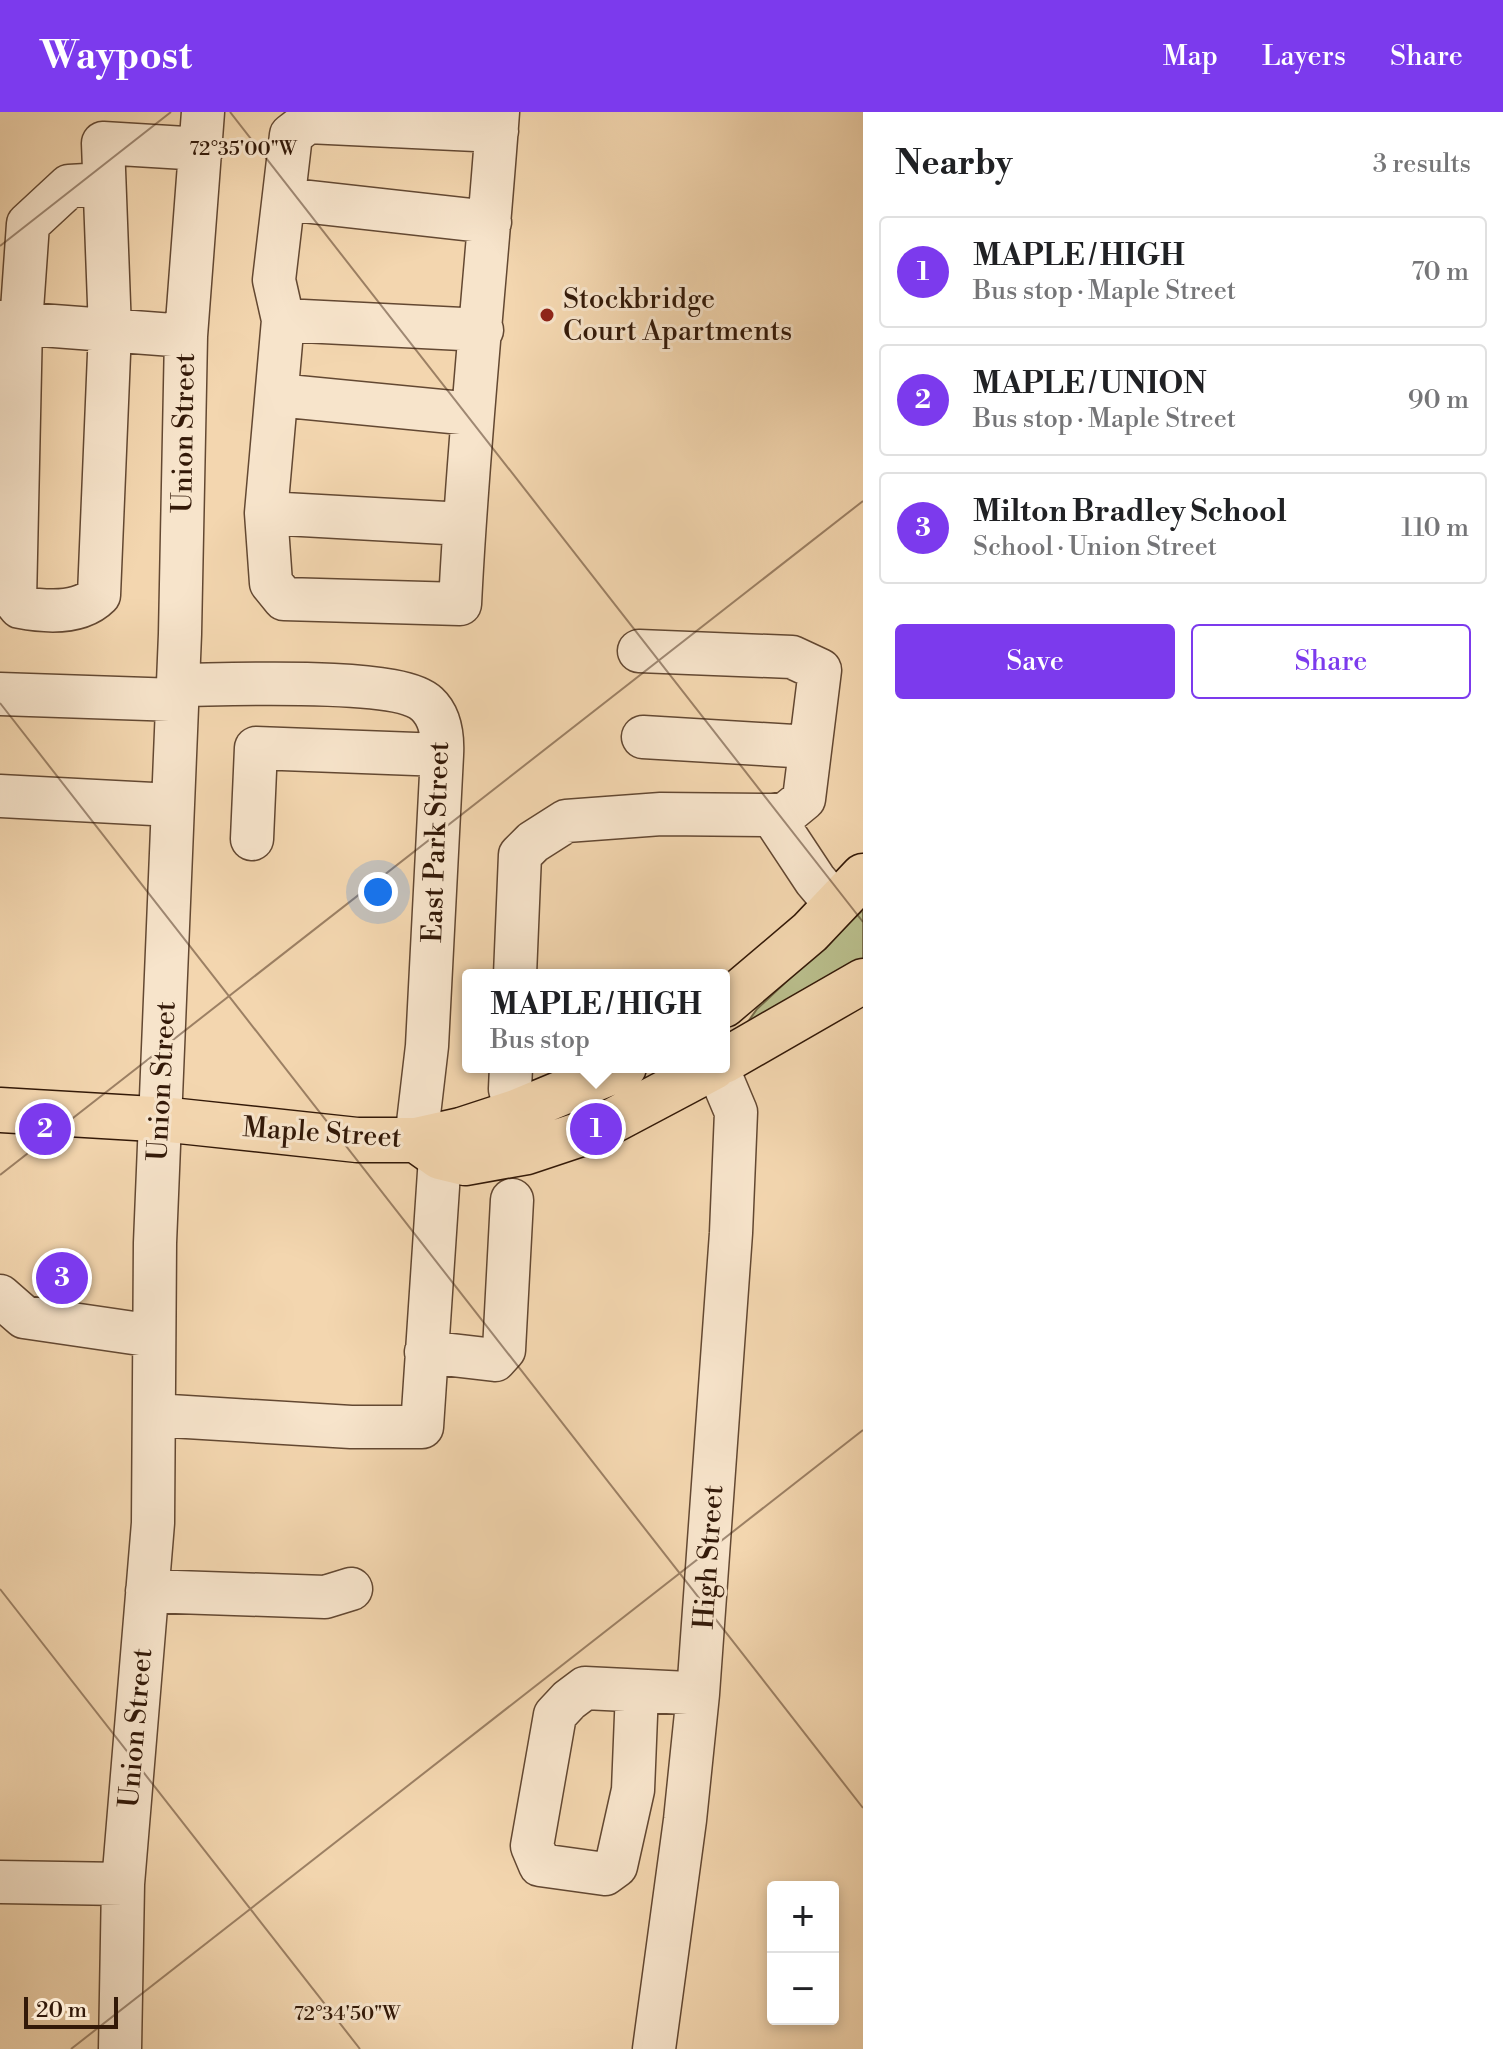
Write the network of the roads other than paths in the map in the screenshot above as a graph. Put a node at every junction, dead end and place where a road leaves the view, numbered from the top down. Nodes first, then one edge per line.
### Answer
1 (497, 121) edge
2 (202, 131) edge
3 (104, 184) junction
4 (284, 199) junction
5 (490, 222) junction
6 (283, 320) junction
7 (10, 323) edge
8 (110, 330) junction
9 (482, 330) junction
10 (186, 336) junction
11 (277, 395) junction
12 (472, 414) junction
13 (266, 513) junction
14 (464, 524) junction
15 (639, 651) dead end
16 (177, 693) junction
17 (0, 694) edge
18 (643, 737) dead end
19 (810, 747) junction
20 (442, 755) junction
21 (0, 796) edge
22 (172, 805) junction
23 (772, 815) junction
24 (252, 839) dead end
25 (850, 890) edge
26 (515, 969) edge
27 (863, 981) edge
28 (730, 1000) edge
29 (730, 1058) edge
30 (511, 1073) edge
31 (610, 1073) edge
32 (705, 1073) edge
33 (719, 1073) edge
34 (0, 1110) edge
35 (516, 1112) junction
36 (160, 1119) junction
37 (428, 1148) junction
38 (512, 1200) dead end
39 (8, 1319) edge
40 (154, 1336) junction
41 (426, 1352) junction
42 (154, 1415) junction
43 (351, 1589) dead end
44 (147, 1591) junction
45 (637, 1691) dead end
46 (698, 1694) junction
47 (0, 1882) edge
48 (123, 1884) junction
49 (120, 2049) edge
50 (654, 2049) edge

1 - 4 street
1 - 5 street
2 - 3 street
2 - 10 street, Union Street
3 - 7 street
3 - 8 street
4 - 5 street
4 - 6 street
5 - 9 street
6 - 9 street
6 - 11 street
7 - 8 street
7 - 8 street
8 - 10 street
9 - 12 street
10 - 16 street, Union Street
11 - 12 street
11 - 13 street
12 - 14 street
13 - 14 street
13 - 14 street
15 - 19 street
16 - 17 street, East Park Street
16 - 20 street, East Park Street
16 - 22 street, Union Street
18 - 19 street
19 - 23 street
20 - 24 street
20 - 37 street, East Park Street
21 - 22 street
22 - 36 street, Union Street
23 - 25 street
23 - 26 street
25 - 28 main road
27 - 29 main road
30 - 35 street
31 - 35 main road
32 - 37 main road, Maple Street
33 - 46 street, High Street
34 - 36 main road, Maple Street
35 - 37 main road
36 - 37 main road, Maple Street
36 - 40 street, Union Street
37 - 41 street, East Park Street
38 - 41 street
39 - 40 street
40 - 42 street, Union Street
41 - 42 street, East Park Street
42 - 44 street, Union Street
43 - 44 street
44 - 48 street, Union Street
45 - 46 street
46 - 50 street, High Street
47 - 48 street
48 - 49 street, Union Street

